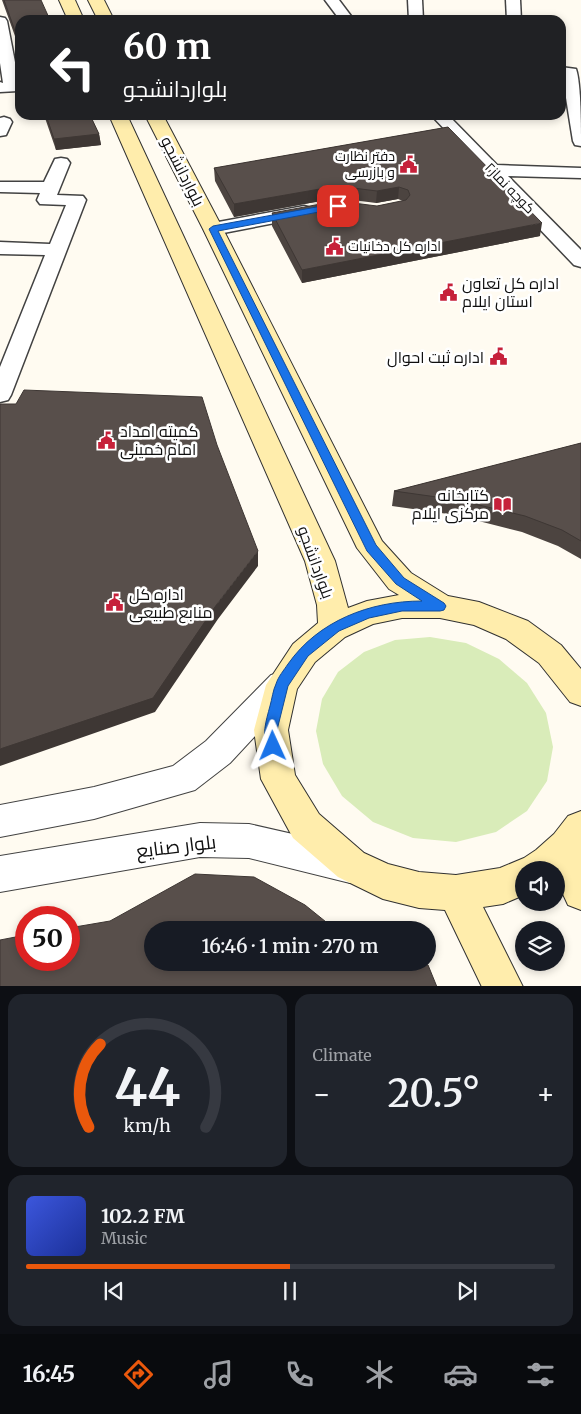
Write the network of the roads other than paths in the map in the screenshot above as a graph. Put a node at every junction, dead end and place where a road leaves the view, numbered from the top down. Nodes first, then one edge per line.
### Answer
1 (66, 0) edge
2 (96, 0) edge
3 (332, 0) edge
4 (415, 0) edge
5 (512, 0) edge
6 (74, 15) edge
7 (104, 15) edge
8 (343, 15) edge
9 (416, 15) edge
10 (514, 15) edge
11 (0, 21) edge
12 (566, 72) edge
13 (6, 87) edge
14 (120, 120) edge
15 (157, 120) edge
16 (455, 123) edge
17 (581, 141) edge
18 (62, 163) dead end
19 (492, 170) junction
20 (581, 173) edge
21 (0, 187) edge
22 (51, 188) junction
23 (318, 210) edge
24 (213, 229) junction
25 (0, 248) edge
26 (57, 250) junction
27 (581, 261) edge
28 (0, 394) edge
29 (440, 606) junction
30 (334, 628) junction
31 (565, 656) edge
32 (282, 684) junction
33 (581, 692) edge
34 (0, 821) edge
35 (578, 833) edge
36 (549, 861) edge
37 (351, 865) junction
38 (0, 874) edge
39 (515, 880) edge
40 (581, 892) edge
41 (456, 893) junction
42 (503, 986) edge

1 - 6 main road
2 - 7 main road
3 - 8 street
4 - 9 street
5 - 10 street
11 - 13 street
12 - 17 street
14 - 30 main road, بلواردانشجو
15 - 24 main road, بلواردانشجو
16 - 19 street, کوچه نماز۲
18 - 22 street
19 - 20 street
19 - 27 street, کوچه نماز۲
21 - 22 street
22 - 26 street
23 - 24 street
24 - 29 main road, بلواردانشجو
25 - 26 street
26 - 28 street
29 - 30 main road
29 - 31 main road
30 - 32 main road
31 - 33 main road
32 - 34 street
32 - 37 main road
35 - 36 main road
35 - 40 main road
37 - 38 street, بلوار صنایع
37 - 41 main road
39 - 41 main road
41 - 42 main road

